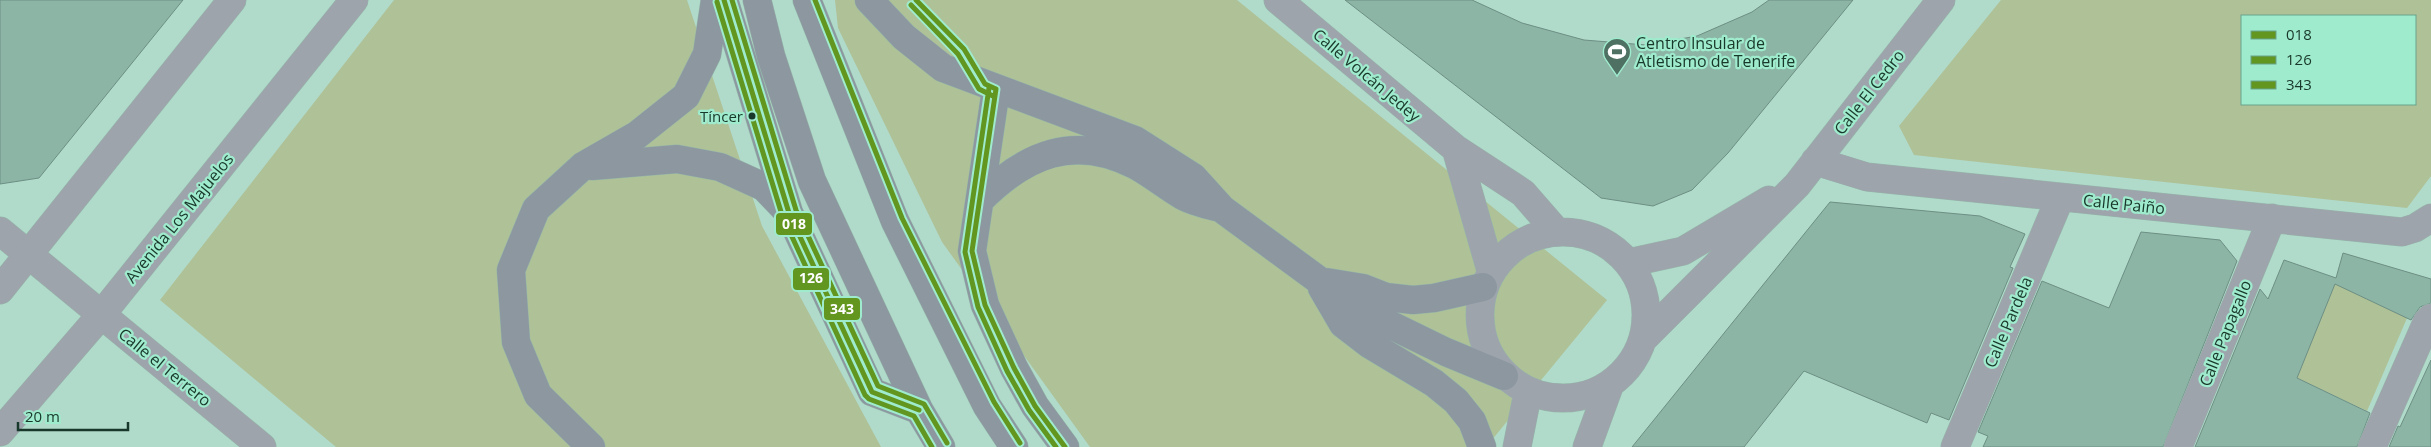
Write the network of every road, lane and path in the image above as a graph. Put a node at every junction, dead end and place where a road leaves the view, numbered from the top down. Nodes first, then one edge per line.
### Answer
1 (232, 0) edge
2 (354, 0) edge
3 (715, 0) edge
4 (724, 0) edge
5 (757, 0) edge
6 (807, 0) edge
7 (869, 0) edge
8 (1278, 0) edge
9 (1941, 0) edge
10 (996, 89) junction
11 (1456, 149) junction
12 (1815, 161) junction
13 (583, 166) junction
14 (1797, 185) junction
15 (2060, 198) junction
16 (980, 200) junction
17 (1222, 209) junction
18 (789, 213) junction
19 (2272, 218) junction
20 (2431, 218) edge
21 (0, 231) edge
22 (1558, 232) junction
23 (28, 254) junction
24 (1628, 263) junction
25 (1487, 279) junction
26 (1317, 280) junction
27 (0, 290) edge
28 (101, 315) junction
29 (2431, 318) edge
30 (1643, 340) junction
31 (1504, 376) junction
32 (1610, 384) junction
33 (1528, 392) junction
34 (919, 410) junction
35 (0, 432) edge
36 (262, 447) edge
37 (591, 447) edge
38 (941, 447) edge
39 (1014, 447) edge
40 (1065, 447) edge
41 (1482, 447) edge
42 (1517, 447) edge
43 (1587, 447) edge
44 (1955, 447) edge
45 (2178, 447) edge
46 (2372, 447) edge

1 - 23 street
2 - 28 street, Avenida Los Majuelos
3 - 13 highway
4 - 18 highway
5 - 34 highway
6 - 39 highway
7 - 10 highway
8 - 11 street, Calle Volcán Jedey
9 - 12 street, Calle El Cedro
10 - 16 highway
10 - 17 highway
11 - 22 street, Calle Volcán Jedey
11 - 25 street
12 - 14 street, Calle El Cedro
12 - 15 street, Calle Paiño
13 - 18 highway
13 - 37 highway
14 - 24 street, Calle El Cedro
14 - 30 street, Calle El Cedro
15 - 19 street, Calle Paiño
15 - 44 street, Calle Pardela
16 - 17 highway
16 - 40 highway
17 - 26 highway
18 - 34 highway
19 - 20 street, Calle Paiño
19 - 45 street, Calle Papagallo
21 - 23 street, Calle el Terrero
22 - 24 street
22 - 25 street
23 - 27 street
23 - 28 street, Calle el Terrero
24 - 30 street
25 - 26 highway
25 - 31 street
26 - 31 highway
26 - 41 highway
28 - 35 street, Avenida Los Majuelos
28 - 36 street, Calle el Terrero
29 - 46 street
30 - 32 street
31 - 33 street
32 - 33 street
32 - 43 street
33 - 42 street
34 - 38 highway

